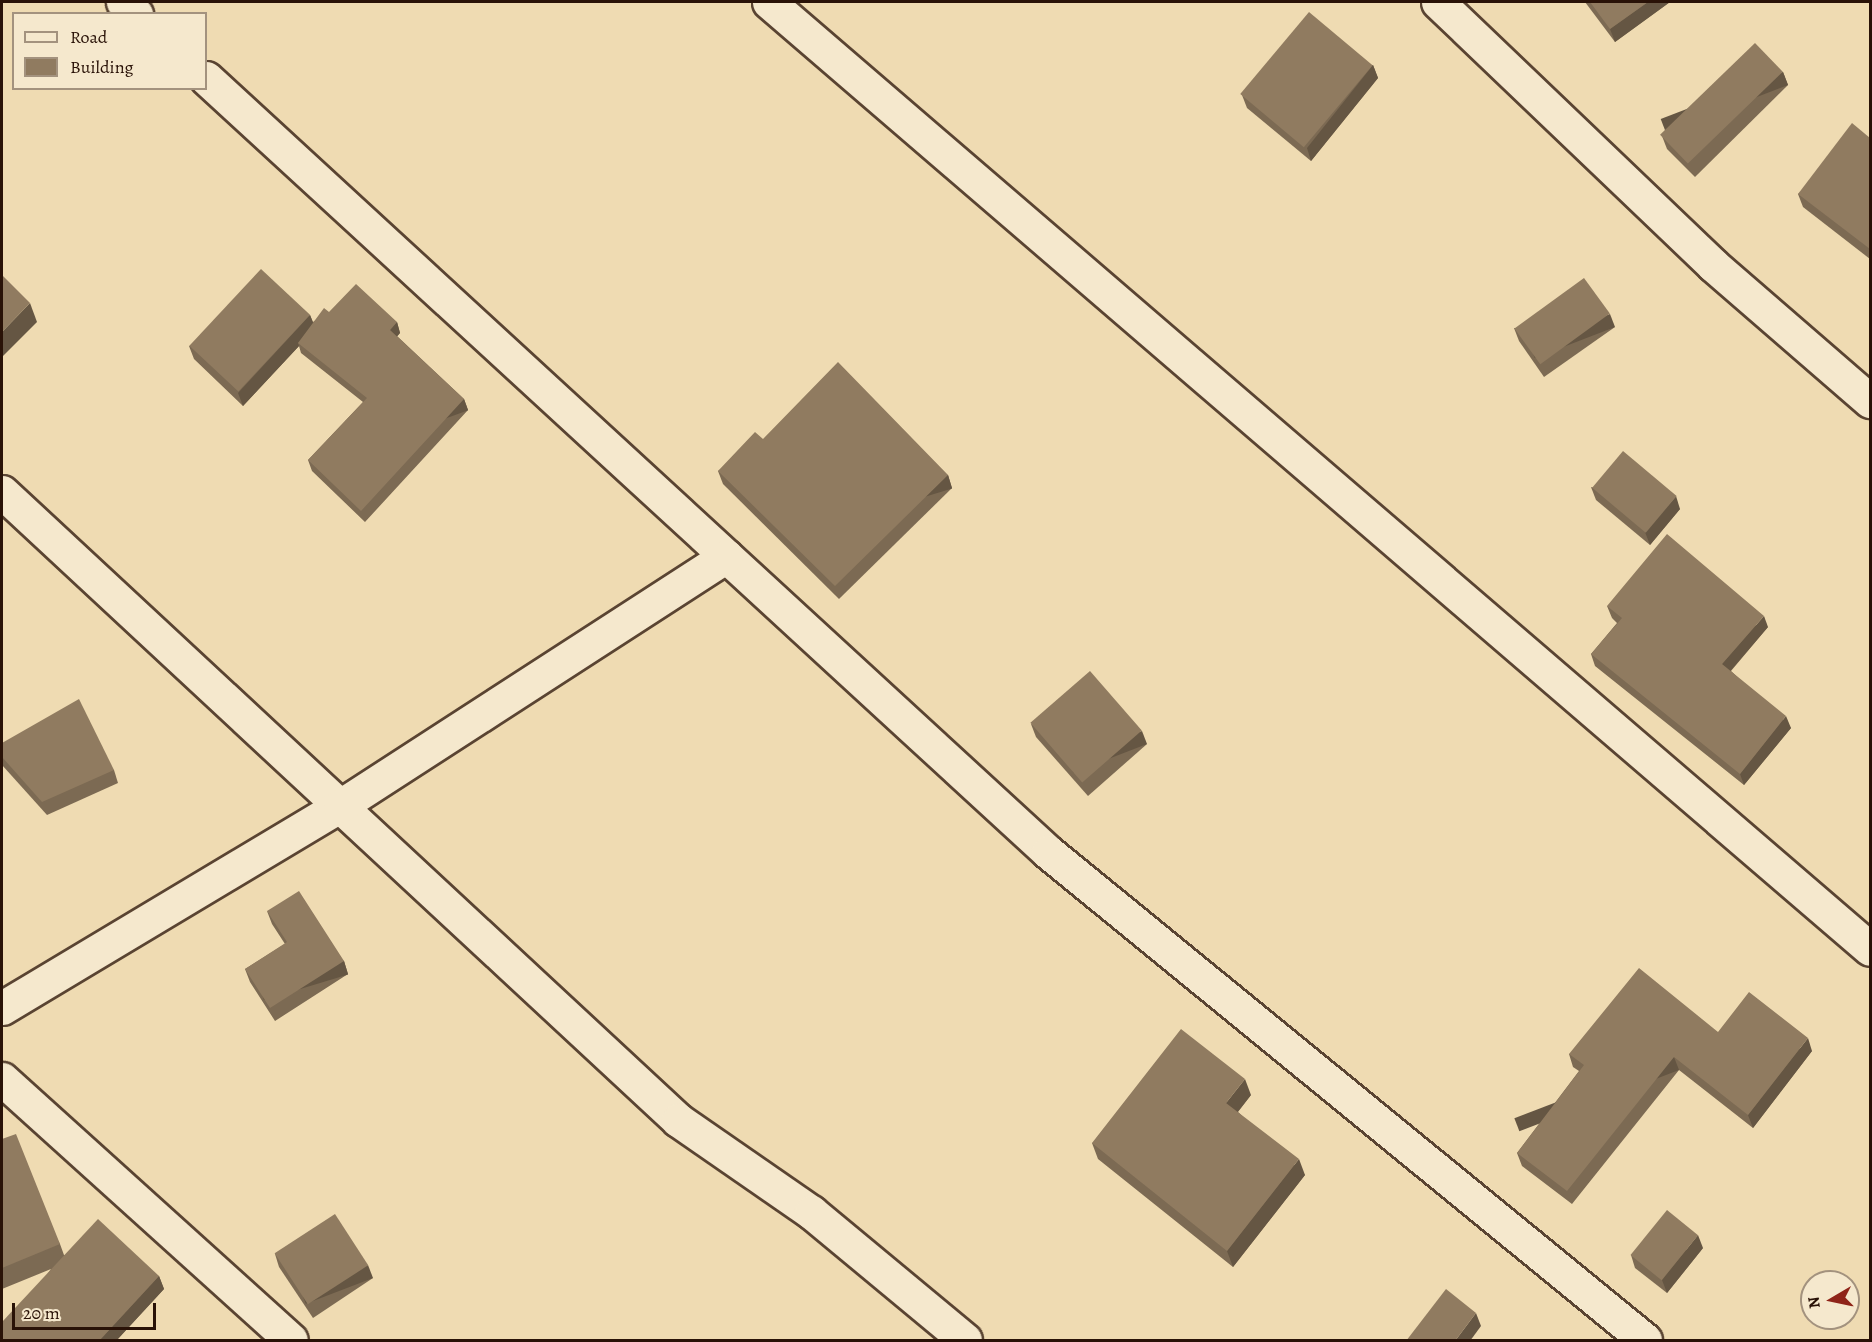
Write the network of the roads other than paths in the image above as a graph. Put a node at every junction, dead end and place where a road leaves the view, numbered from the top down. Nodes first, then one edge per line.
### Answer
1 (769, 2) edge
2 (1438, 2) edge
3 (207, 79) edge
4 (1870, 401) edge
5 (2, 492) edge
6 (726, 556) junction
7 (340, 806) junction
8 (1870, 949) edge
9 (2, 1008) edge
10 (2, 1079) edge
11 (291, 1341) edge
12 (965, 1341) edge
13 (1645, 1341) edge

1 - 8 street
2 - 4 street
3 - 6 street
5 - 7 street
6 - 7 street
6 - 13 street
7 - 9 street
7 - 12 street
10 - 11 street

